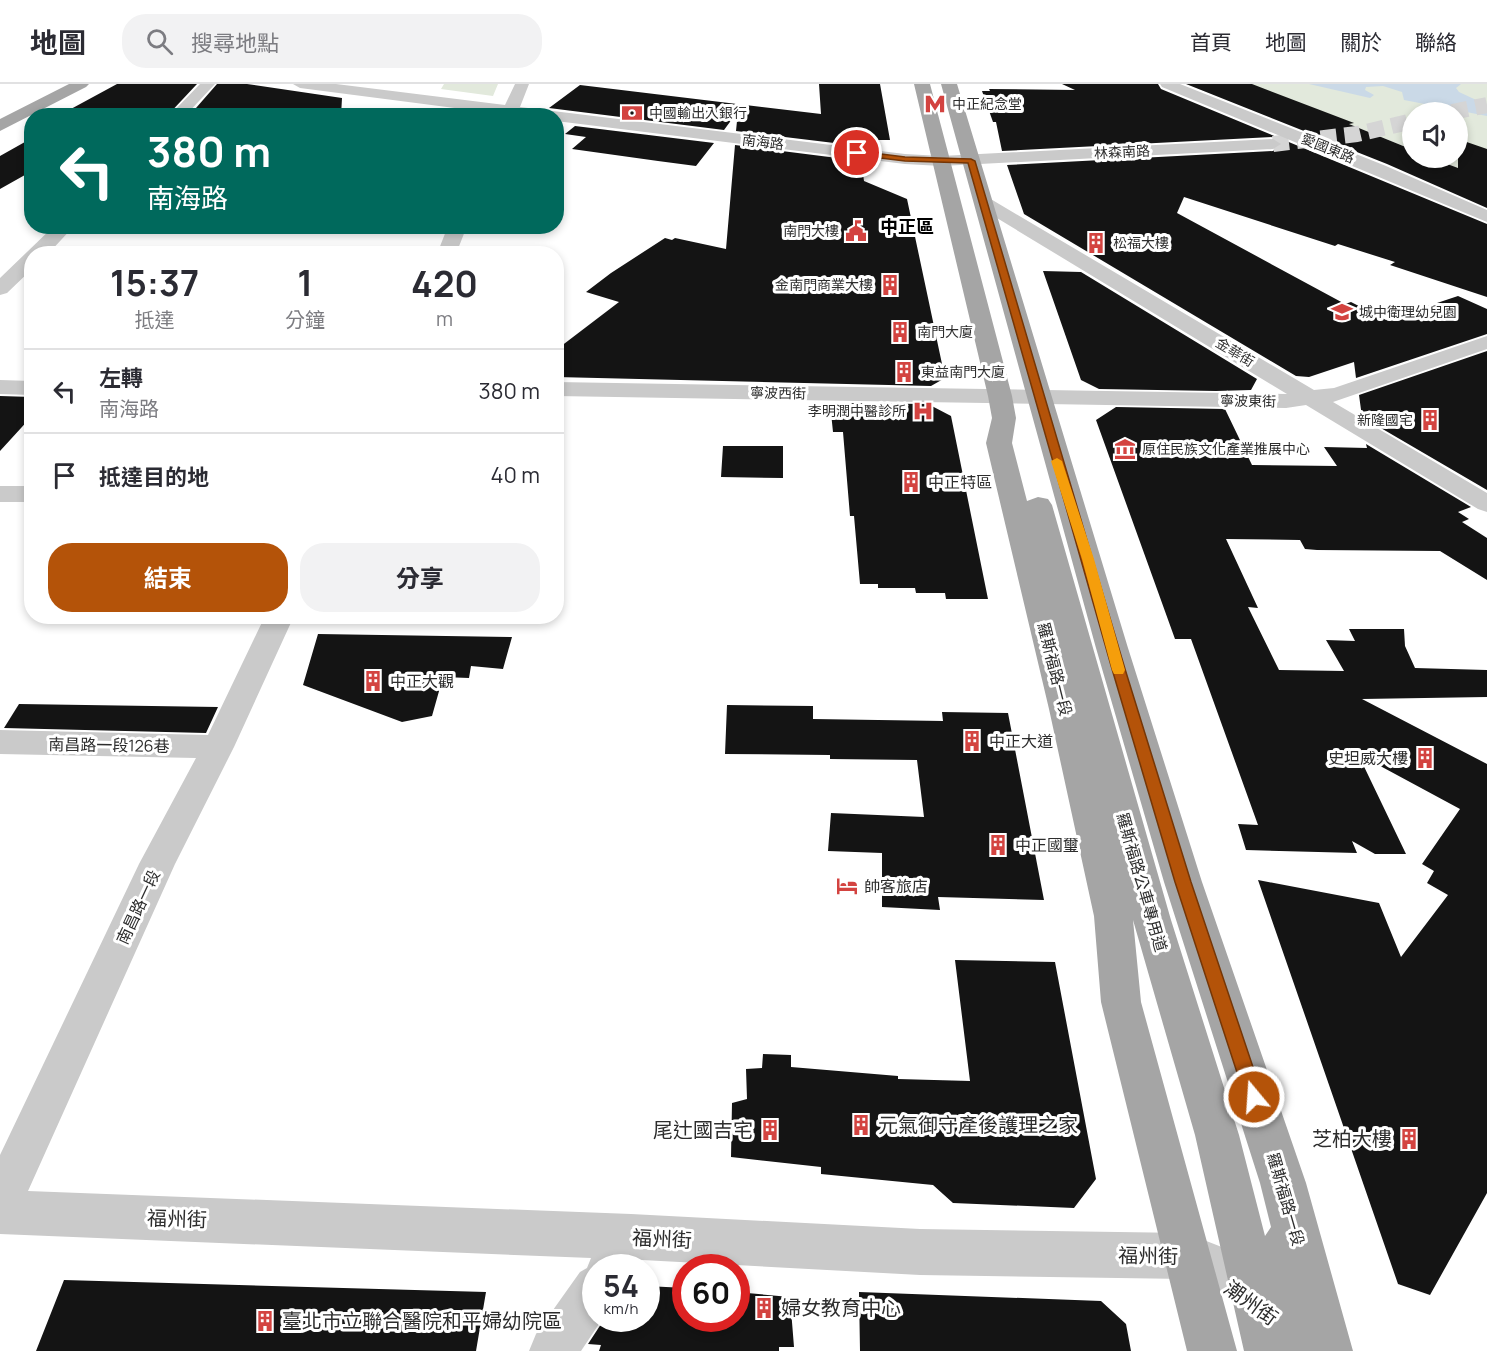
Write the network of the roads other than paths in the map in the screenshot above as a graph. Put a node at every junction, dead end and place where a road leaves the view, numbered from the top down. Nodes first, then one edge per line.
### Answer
1 (54, 84) edge
2 (81, 84) edge
3 (208, 84) edge
4 (300, 84) edge
5 (522, 84) edge
6 (922, 84) edge
7 (949, 84) edge
8 (1167, 84) edge
9 (1198, 84) edge
10 (35, 108) edge
11 (184, 108) edge
12 (473, 108) edge
13 (511, 108) edge
14 (0, 111) edge
15 (24, 114) edge
16 (564, 117) edge
17 (0, 126) edge
18 (1274, 144) tunnel mouth
19 (941, 161) junction
20 (971, 161) junction
21 (1487, 201) edge
22 (983, 202) junction
23 (1487, 217) edge
24 (57, 234) edge
25 (44, 246) edge
26 (24, 260) edge
27 (0, 262) edge
28 (24, 265) edge
29 (0, 290) edge
30 (1487, 342) edge
31 (0, 387) edge
32 (24, 388) edge
33 (564, 389) edge
34 (1039, 397) junction
35 (1312, 398) junction
36 (1002, 407) junction
37 (0, 494) edge
38 (24, 494) edge
39 (1487, 504) edge
40 (276, 624) edge
41 (0, 742) edge
42 (218, 747) junction
43 (0, 1200) edge
44 (0, 1212) edge
45 (620, 1252) edge
46 (1186, 1256) junction
47 (582, 1309) edge
48 (1289, 1325) edge
49 (553, 1351) edge
50 (1212, 1351) edge

1 - 14 main road
2 - 10 main road
3 - 11 street
4 - 12 street, 南海路
5 - 13 street
6 - 19 main road, 羅斯福路一段
7 - 20 main road, 羅斯福路一段
8 - 23 street, 愛國東路
9 - 21 street, 愛國東路
15 - 17 main road
16 - 19 street, 南海路
18 - 20 street, 林森南路
19 - 20 street, 南海路
19 - 36 main road, 羅斯福路一段
20 - 22 main road, 羅斯福路一段
22 - 34 main road, 羅斯福路一段
22 - 35 street, 金華街
24 - 25 street
26 - 27 street
28 - 29 street
30 - 35 street, 寧波東街
31 - 32 street
33 - 36 street, 寧波西街
34 - 35 street, 寧波東街
34 - 36 street, 寧波東街
34 - 48 main road, 羅斯福路一段
35 - 39 street, 金華街
36 - 46 main road, 羅斯福路一段
36 - 48 main road, 羅斯福路公車專用道
37 - 38 street
40 - 42 street, 南昌路一段
41 - 42 street, 南昌路一段126巷
42 - 43 street, 南昌路一段
44 - 45 street, 福州街
45 - 46 street, 福州街
46 - 48 street, 潮州街
46 - 50 main road, 羅斯福路一段
47 - 49 street

